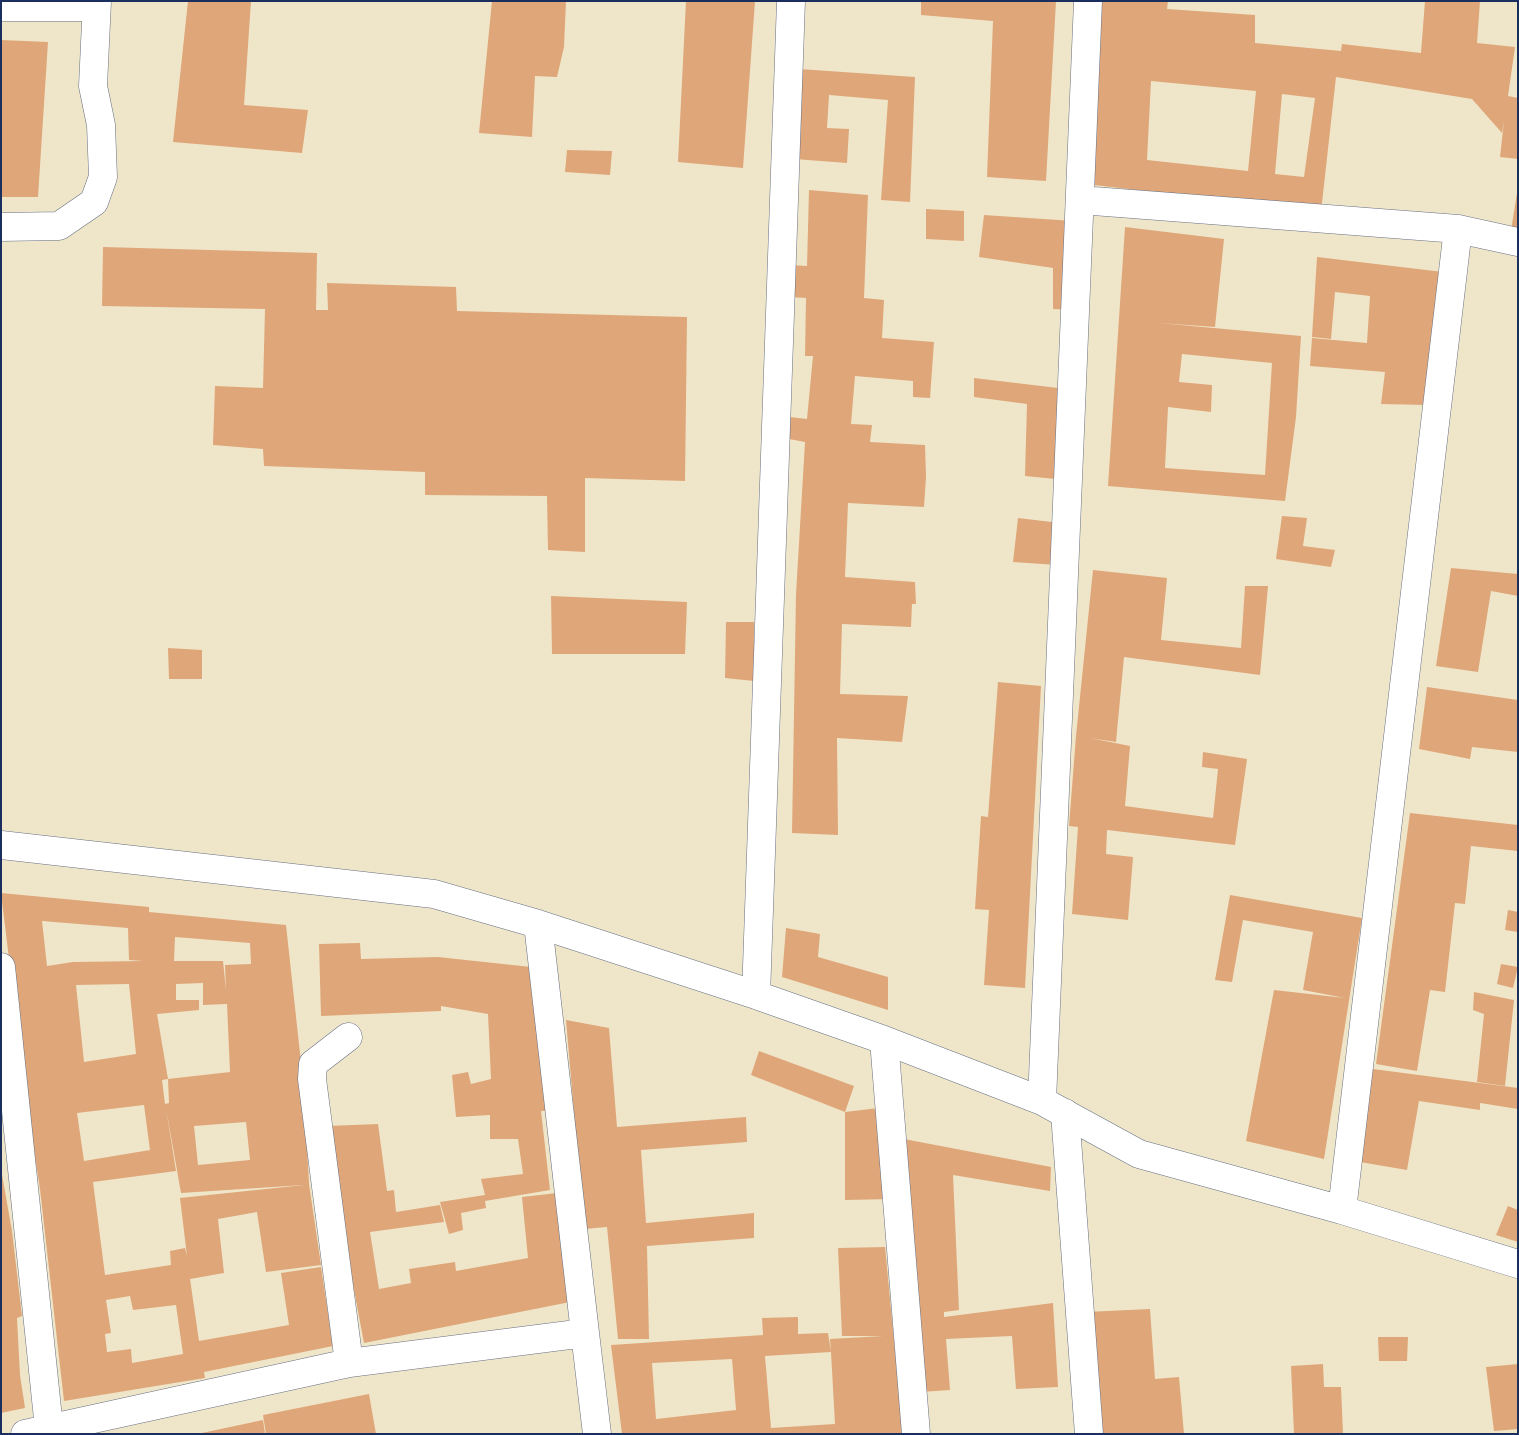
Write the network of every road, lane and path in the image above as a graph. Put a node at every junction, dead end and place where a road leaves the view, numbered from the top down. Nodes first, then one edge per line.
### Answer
1 (791, 1) edge
2 (1088, 1) edge
3 (96, 4) edge
4 (1, 7) edge
5 (1080, 200) junction
6 (1, 227) edge
7 (1458, 228) junction
8 (1518, 242) edge
9 (1, 845) edge
10 (538, 924) junction
11 (1, 966) edge
12 (756, 995) junction
13 (348, 1037) dead end
14 (884, 1040) junction
15 (1054, 1107) junction
16 (1342, 1210) junction
17 (1518, 1264) edge
18 (585, 1333) junction
19 (349, 1362) junction
20 (37, 1431) edge
21 (597, 1434) edge
22 (916, 1434) edge
23 (1089, 1434) edge

1 - 12 street
2 - 5 street
3 - 4 street
3 - 6 street
5 - 7 street
5 - 15 street
7 - 8 street
7 - 16 street
9 - 10 street
10 - 12 street
10 - 18 street
11 - 20 street
12 - 14 street
13 - 19 street
14 - 15 street
14 - 22 street
15 - 16 street
15 - 23 street
16 - 17 street
18 - 19 street
18 - 21 street
19 - 20 street

